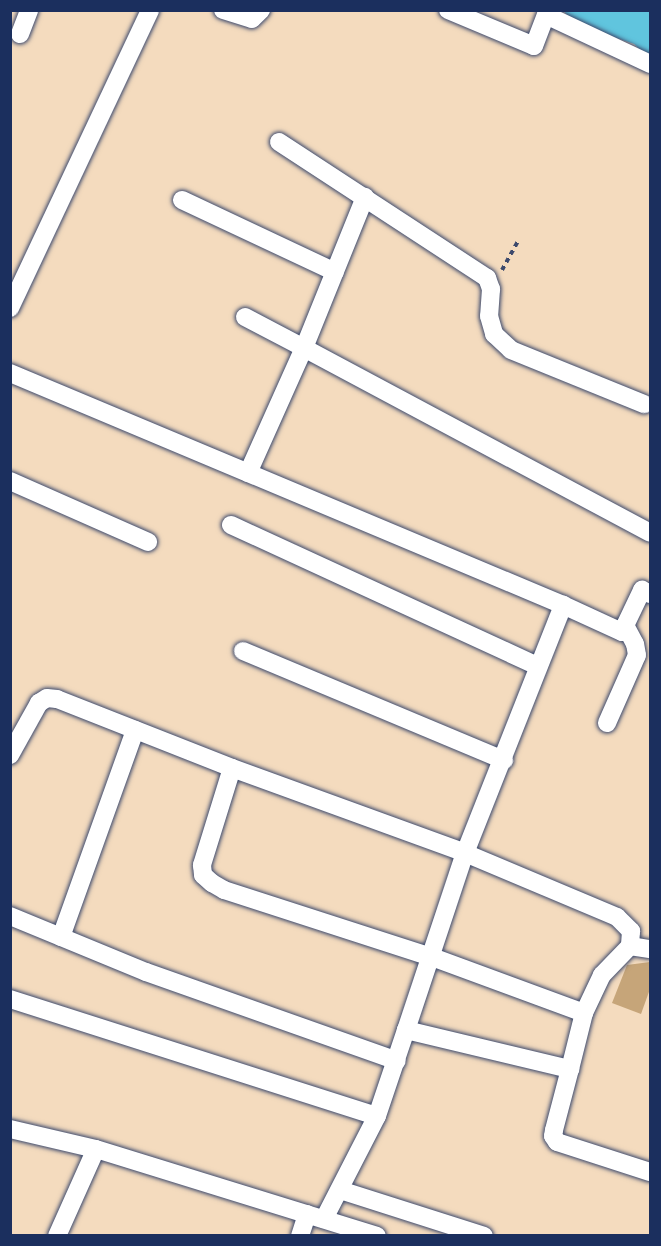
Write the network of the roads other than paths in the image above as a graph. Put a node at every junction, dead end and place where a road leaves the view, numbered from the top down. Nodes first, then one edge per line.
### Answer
1 (29, 10) edge
2 (150, 10) edge
3 (223, 10) edge
4 (261, 10) edge
5 (448, 10) edge
6 (547, 13) edge
7 (20, 34) dead end
8 (651, 64) edge
9 (279, 142) dead end
10 (365, 196) junction
11 (182, 200) dead end
12 (335, 272) junction
13 (10, 308) edge
14 (245, 317) dead end
15 (304, 348) junction
16 (10, 373) edge
17 (648, 399) edge
18 (248, 473) junction
19 (10, 481) edge
20 (231, 525) dead end
21 (651, 532) edge
22 (148, 542) dead end
23 (651, 594) edge
24 (563, 605) junction
25 (625, 625) junction
26 (243, 651) dead end
27 (537, 666) junction
28 (607, 723) dead end
29 (135, 730) junction
30 (10, 755) edge
31 (504, 760) junction
32 (232, 768) junction
33 (465, 853) junction
34 (10, 916) edge
35 (61, 937) junction
36 (630, 946) junction
37 (651, 949) edge
38 (432, 957) junction
39 (10, 999) edge
40 (584, 1012) junction
41 (406, 1030) junction
42 (397, 1060) junction
43 (570, 1069) junction
44 (377, 1116) junction
45 (10, 1129) edge
46 (96, 1149) junction
47 (651, 1172) edge
48 (340, 1190) junction
49 (315, 1216) junction
50 (57, 1236) edge
51 (300, 1236) edge
52 (377, 1236) edge
53 (484, 1236) edge

1 - 7 street
2 - 13 street
3 - 4 street
5 - 6 street
6 - 8 street
9 - 10 street
10 - 12 street
10 - 17 street
11 - 12 street
12 - 15 street
14 - 15 street
15 - 18 street
15 - 21 street
16 - 18 street
18 - 24 street
19 - 22 street
20 - 27 street
23 - 25 street
24 - 25 street
24 - 27 street
25 - 28 street
26 - 31 street
27 - 31 street
29 - 30 street
29 - 32 street
29 - 35 street
31 - 33 street
32 - 33 street
32 - 38 street
33 - 36 street
33 - 38 street
34 - 35 street
35 - 42 street
36 - 37 street
36 - 40 street
38 - 40 street
38 - 41 street
39 - 44 street
40 - 43 street
41 - 42 street
41 - 43 street
42 - 44 street
43 - 47 street
44 - 48 street
45 - 46 street
46 - 49 street
46 - 50 street
48 - 49 street
48 - 53 street
49 - 51 street
49 - 52 street

